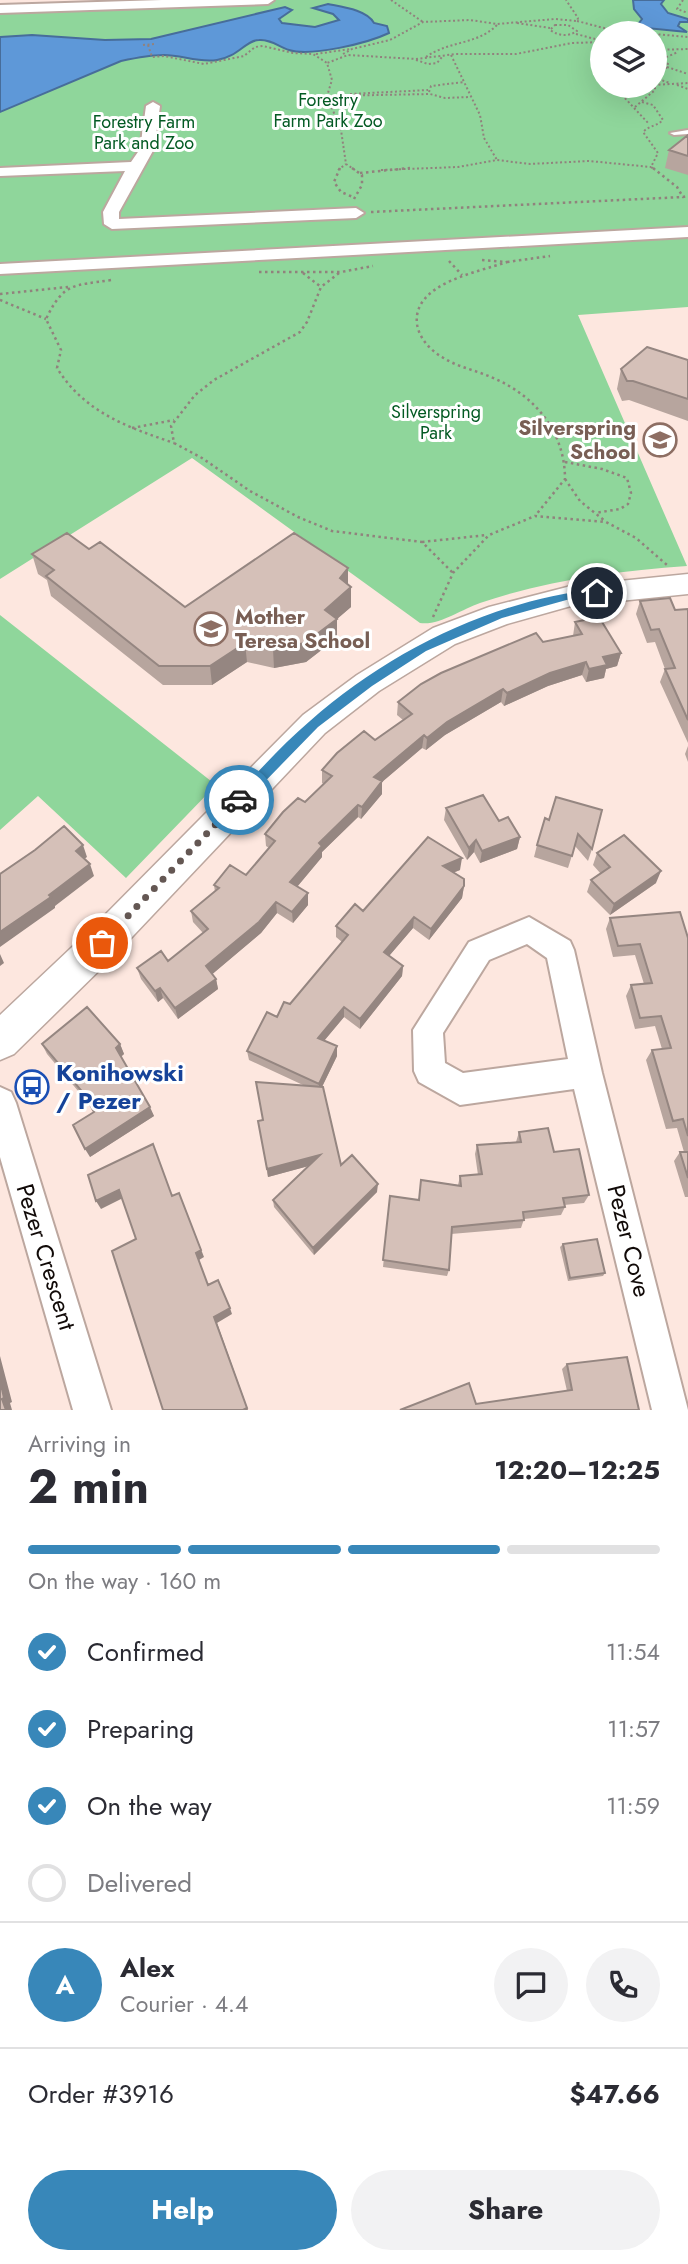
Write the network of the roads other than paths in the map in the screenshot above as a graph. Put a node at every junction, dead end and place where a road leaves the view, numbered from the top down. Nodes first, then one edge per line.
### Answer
1 (268, 0) edge
2 (0, 9) edge
3 (153, 106) dead end
4 (688, 132) edge
5 (674, 133) dead end
6 (135, 166) junction
7 (0, 172) edge
8 (355, 205) road end
9 (688, 232) edge
10 (0, 269) edge
11 (679, 576) edge
12 (0, 1041) edge
13 (586, 1073) junction
14 (0, 1103) edge
15 (92, 1410) edge
16 (671, 1410) edge

1 - 2 street
3 - 6 street
4 - 5 lane
6 - 7 street
6 - 8 street
9 - 10 street
11 - 12 street
13 - 13 street, Pezer Cove
13 - 16 street, Pezer Cove
14 - 15 street, Pezer Crescent

